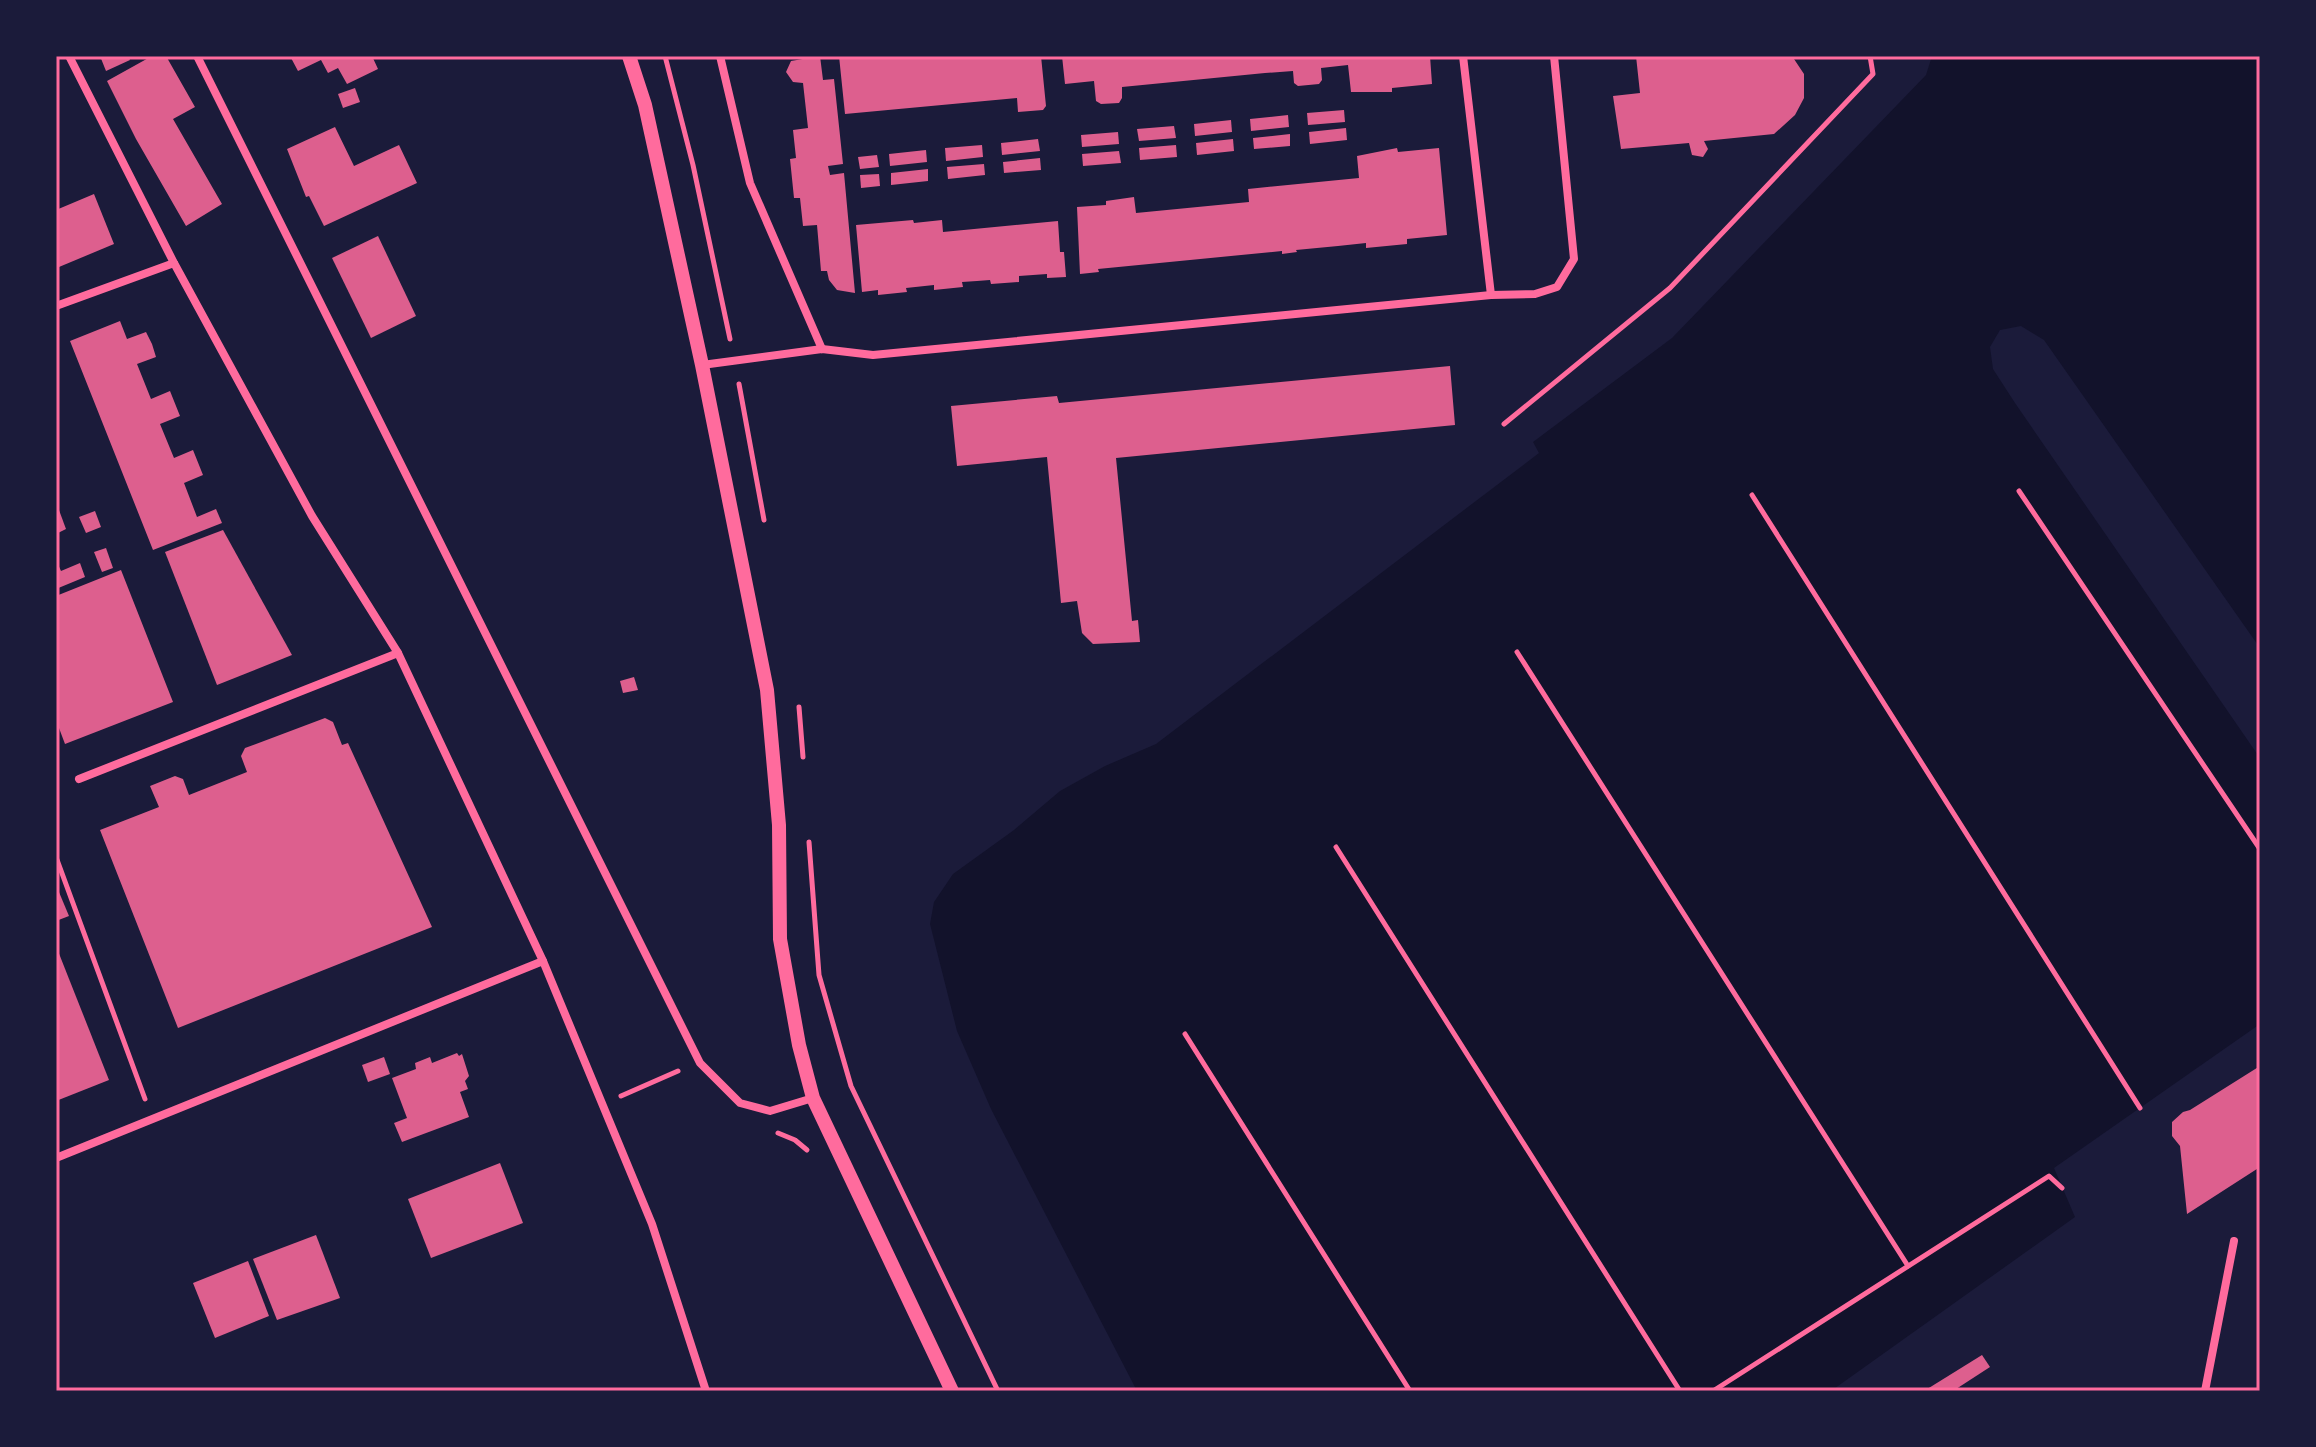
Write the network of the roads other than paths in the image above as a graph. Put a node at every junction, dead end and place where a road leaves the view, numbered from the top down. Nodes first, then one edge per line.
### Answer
1 (69, 56) edge
2 (197, 56) edge
3 (629, 56) edge
4 (720, 56) edge
5 (1463, 56) edge
6 (1554, 56) edge
7 (174, 263) junction
8 (1491, 295) junction
9 (56, 306) edge
10 (822, 349) junction
11 (702, 365) junction
12 (398, 653) junction
13 (79, 779) dead end
14 (543, 961) junction
15 (813, 1098) junction
16 (56, 1158) edge
17 (2234, 1241) dead end
18 (706, 1391) edge
19 (952, 1391) edge
20 (2205, 1391) edge

1 - 7 street
2 - 15 street
3 - 11 street
4 - 10 street
5 - 8 street
6 - 8 street
7 - 9 street
7 - 12 street
8 - 10 street
10 - 11 street
11 - 15 street
12 - 13 street
12 - 14 street
14 - 16 street
14 - 18 street
15 - 19 street
17 - 20 street

